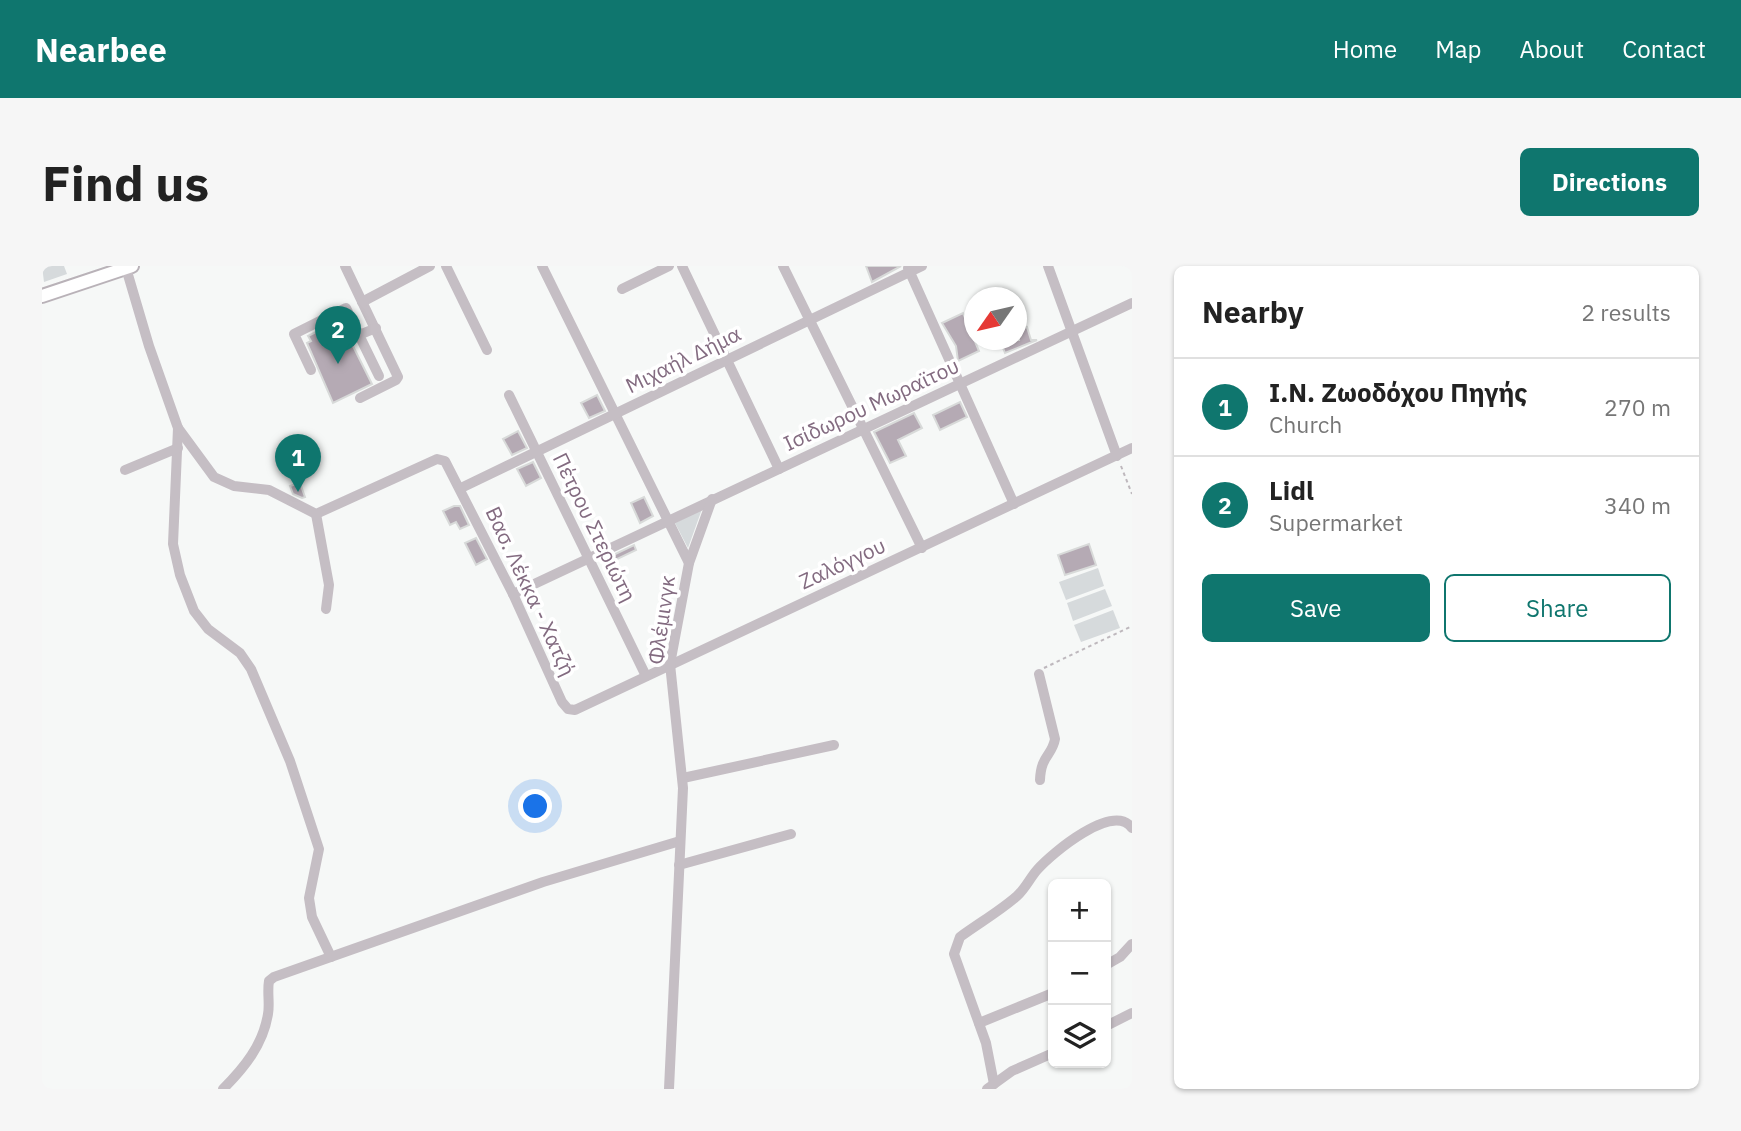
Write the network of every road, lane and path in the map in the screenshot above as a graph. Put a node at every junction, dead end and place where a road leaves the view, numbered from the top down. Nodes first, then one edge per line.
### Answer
1 (345, 266) edge
2 (430, 266) edge
3 (446, 266) edge
4 (542, 266) edge
5 (669, 266) edge
6 (682, 266) edge
7 (783, 266) edge
8 (922, 266) edge
9 (1048, 266) edge
10 (129, 267) edge
11 (909, 269) edge
12 (622, 289) dead end
13 (42, 296) edge
14 (362, 302) junction
15 (1132, 303) edge
16 (810, 319) junction
17 (376, 328) junction
18 (1073, 331) junction
19 (359, 335) junction
20 (487, 350) dead end
21 (727, 359) junction
22 (311, 370) dead end
23 (379, 376) dead end
24 (960, 383) junction
25 (509, 395) dead end
26 (360, 398) dead end
27 (615, 414) junction
28 (178, 428) junction
29 (864, 430) junction
30 (178, 448) junction
31 (1132, 448) edge
32 (537, 452) junction
33 (1116, 456) junction
34 (779, 469) junction
35 (125, 470) dead end
36 (461, 488) junction
37 (1132, 494) edge
38 (712, 499) junction
39 (1014, 504) junction
40 (316, 514) junction
41 (668, 522) junction
42 (922, 548) junction
43 (589, 559) junction
44 (688, 563) junction
45 (513, 594) junction
46 (326, 609) dead end
47 (1132, 626) edge
48 (670, 664) junction
49 (1039, 674) joint
50 (646, 676) junction
51 (568, 709) joint
52 (834, 745) dead end
53 (683, 778) junction
54 (1040, 780) dead end
55 (1132, 828) edge
56 (791, 834) dead end
57 (680, 841) junction
58 (680, 865) junction
59 (1132, 944) edge
60 (331, 957) junction
61 (1111, 962) edge
62 (1048, 995) edge
63 (1132, 1013) edge
64 (979, 1023) junction
65 (1111, 1024) edge
66 (1048, 1054) edge
67 (990, 1086) edge
68 (223, 1089) edge
69 (669, 1089) edge

1 - 14 street
2 - 14 street
3 - 20 street
4 - 27 street
5 - 12 street
6 - 21 street
7 - 16 street
8 - 11 street, Μιχαήλ Δήμα
9 - 18 street
10 - 13 main road
10 - 28 street
11 - 16 street, Μιχαήλ Δήμα
11 - 24 street
14 - 17 street
15 - 18 street, Ισίδωρου Μωραϊτου
16 - 21 street, Μιχαήλ Δήμα
16 - 29 street
17 - 19 street
17 - 26 street
18 - 24 street, Ισίδωρου Μωραϊτου
18 - 33 street
19 - 22 street
19 - 23 street
21 - 27 street, Μιχαήλ Δήμα
21 - 34 street
24 - 29 street, Ισίδωρου Μωραϊτου
24 - 39 street
25 - 32 street, Πέτρου Στεριώτη
27 - 32 street, Μιχαήλ Δήμα
27 - 41 street
28 - 30 street
28 - 40 street
29 - 34 street, Ισίδωρου Μωραϊτου
29 - 42 street
30 - 35 street
30 - 60 street
31 - 33 street, Ζαλόγγου
32 - 36 street, Μιχαήλ Δήμα
32 - 43 street, Πέτρου Στεριώτη
33 - 37 path
33 - 39 street, Ζαλόγγου
34 - 38 street
36 - 40 street, Βασ. Λέκκα - Χατζή
36 - 45 street, Βασ. Λέκκα - Χατζή
38 - 41 street
38 - 44 street, Φλέμινγκ
39 - 42 street, Ζαλόγγου
40 - 46 street
41 - 43 street
41 - 44 street
42 - 48 street, Ζαλόγγου
43 - 45 street
43 - 50 street, Πέτρου Στεριώτη
44 - 48 street, Φλέμινγκ
45 - 51 street, Βασ. Λέκκα - Χατζή
47 - 49 path
48 - 50 street, Ζαλόγγου
48 - 53 street, Φλέμινγκ
49 - 54 street
50 - 51 street, Ζαλόγγου
52 - 53 street
53 - 57 street, Φλέμινγκ
55 - 64 street
56 - 58 street
57 - 58 street, Φλέμινγκ
57 - 60 street
58 - 69 street, Φλέμινγκ
59 - 61 street
60 - 68 street
62 - 64 street
63 - 65 street
64 - 67 street
66 - 67 street

